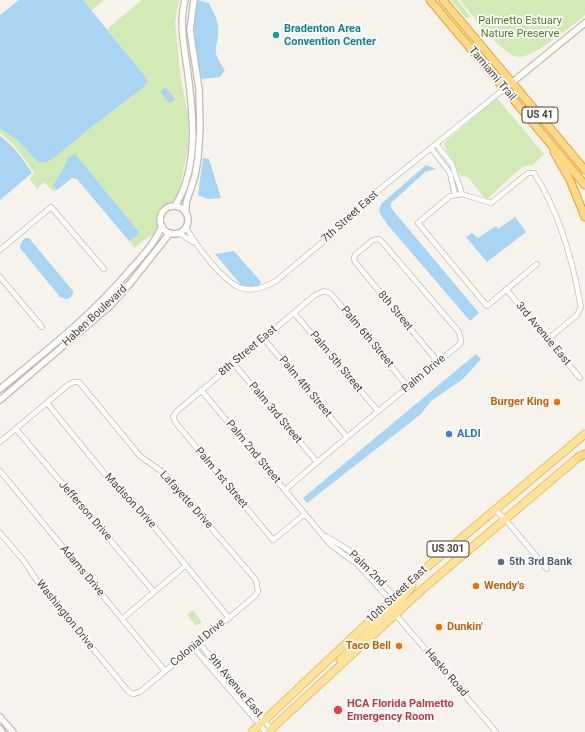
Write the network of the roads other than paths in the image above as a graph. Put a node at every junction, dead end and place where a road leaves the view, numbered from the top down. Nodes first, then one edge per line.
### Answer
1 (185, 0) edge
2 (194, 0) edge
3 (430, 0) edge
4 (443, 0) edge
5 (585, 23) edge
6 (512, 82) junction
7 (190, 87) junction
8 (504, 88) junction
9 (199, 89) junction
10 (545, 136) junction
11 (436, 144) junction
12 (567, 147) junction
13 (431, 148) junction
14 (450, 161) junction
15 (585, 163) edge
16 (445, 164) junction
17 (585, 170) edge
18 (459, 180) junction
19 (452, 181) junction
20 (585, 185) edge
21 (462, 194) junction
22 (455, 195) junction
23 (175, 206) junction
24 (186, 213) junction
25 (585, 217) edge
26 (162, 226) junction
27 (186, 227) junction
28 (170, 233) junction
29 (179, 233) junction
30 (379, 240) joint
31 (194, 243) junction
32 (0, 250) edge
33 (537, 264) dead end
34 (104, 269) dead end
35 (0, 277) edge
36 (506, 289) junction
37 (324, 291) joint
38 (294, 313) junction
39 (42, 326) dead end
40 (263, 338) junction
41 (548, 339) junction
42 (438, 362) junction
43 (233, 363) junction
44 (24, 369) junction
45 (30, 375) junction
46 (580, 378) dead end
47 (408, 387) junction
48 (0, 389) edge
49 (201, 390) junction
50 (0, 400) edge
51 (47, 404) junction
52 (378, 411) junction
53 (174, 414) joint
54 (16, 429) junction
55 (585, 434) edge
56 (347, 437) junction
57 (0, 442) edge
58 (585, 451) edge
59 (585, 454) edge
60 (577, 458) junction
61 (317, 462) junction
62 (0, 471) edge
63 (285, 490) junction
64 (494, 509) junction
65 (305, 514) junction
66 (505, 519) junction
67 (0, 533) edge
68 (186, 566) junction
69 (426, 568) junction
70 (547, 568) dead end
71 (258, 588) joint
72 (154, 592) junction
73 (393, 599) junction
74 (396, 615) junction
75 (229, 618) junction
76 (122, 619) junction
77 (199, 643) junction
78 (194, 647) junction
79 (165, 671) junction
80 (324, 681) junction
81 (133, 694) joint
82 (0, 717) edge
83 (262, 723) junction
84 (0, 729) edge
85 (268, 731) edge
86 (2, 732) edge
87 (13, 732) edge
88 (252, 732) edge
89 (496, 732) edge

1 - 7 street
2 - 9 street
3 - 8 highway, Tamiami Trail / US 41
4 - 6 highway, Tamiami Trail / US 41
5 - 6 street
6 - 8 street
6 - 12 highway, Tamiami Trail / US 41
7 - 9 street
7 - 23 street
8 - 10 highway, Tamiami Trail / US 41
8 - 11 street, 7th Street East
9 - 24 street
10 - 20 highway, Tamiami Trail / US 41
10 - 25 highway
11 - 13 street, 7th Street East
11 - 14 street
12 - 15 highway
12 - 17 highway, Tamiami Trail / US 41
13 - 16 street
13 - 31 street, 7th Street East
14 - 16 street
14 - 18 street
16 - 19 street
18 - 19 street
18 - 21 street
19 - 22 street
21 - 22 street
21 - 41 street
22 - 36 street
23 - 24 street
23 - 26 street
24 - 27 street
26 - 28 street
26 - 44 street, Haben Boulevard
27 - 29 street
27 - 31 street, 7th Street East
28 - 29 street
28 - 45 street, Haben Boulevard
29 - 31 street, 7th Street East
30 - 42 street, Palm Drive
30 - 42 street, 8th Street
32 - 34 street
33 - 36 street
35 - 39 street
36 - 41 street, 3rd Avenue East
37 - 38 street, 8th Street East
37 - 47 street, Palm 6th Street
38 - 40 street, 8th Street East
38 - 52 street, Palm 5th Street
40 - 43 street, 8th Street East
40 - 56 street, Palm 4th Street
41 - 46 street, 3rd Avenue East
42 - 47 street, Palm Drive
43 - 49 street, 8th Street East
43 - 61 street, Palm 3rd Street
44 - 45 street
44 - 48 street, Haben Boulevard
45 - 50 street, Haben Boulevard
47 - 52 street, Palm Drive
49 - 53 street, 8th Street East
49 - 63 street, Palm 2nd Street
51 - 54 street
51 - 68 street, Madison Drive
51 - 71 street, Lafayette Drive
52 - 56 street, Palm Drive
53 - 65 street, Palm 1st Street
54 - 57 street
54 - 72 street, Jefferson Drive
55 - 64 main road, 10th Street East / US 301
56 - 61 street, Palm Drive
58 - 60 main road, 10th Street East / US 301
59 - 60 highway
60 - 66 main road, 10th Street East / US 301
61 - 63 street, Palm Drive
62 - 76 street, Adams Drive
63 - 65 street, Palm 2nd Street
64 - 66 street
64 - 69 main road, 10th Street East / US 301
65 - 73 street, Palm 2nd
66 - 70 street
66 - 74 main road, 10th Street East / US 301
67 - 81 street, Washington Drive
68 - 72 street
68 - 75 street, Madison Drive
69 - 73 main road, 10th Street East / US 301
69 - 74 main road
71 - 75 street, Colonial Drive
72 - 76 street
73 - 80 main road
73 - 83 main road, 10th Street East / US 301
74 - 80 main road, 10th Street East / US 301
74 - 89 street, Hasko Road
75 - 77 street, Colonial Drive
76 - 79 street, Adams Drive
77 - 78 street, Colonial Drive
77 - 83 street, 9th Avenue East
78 - 79 street, Colonial Drive
78 - 83 street, 9th Avenue East
79 - 81 street, Colonial Drive
80 - 85 main road, 10th Street East / US 301
82 - 87 street
83 - 85 street, 9th Avenue East
83 - 88 main road, 10th Street East / US 301
84 - 86 street

